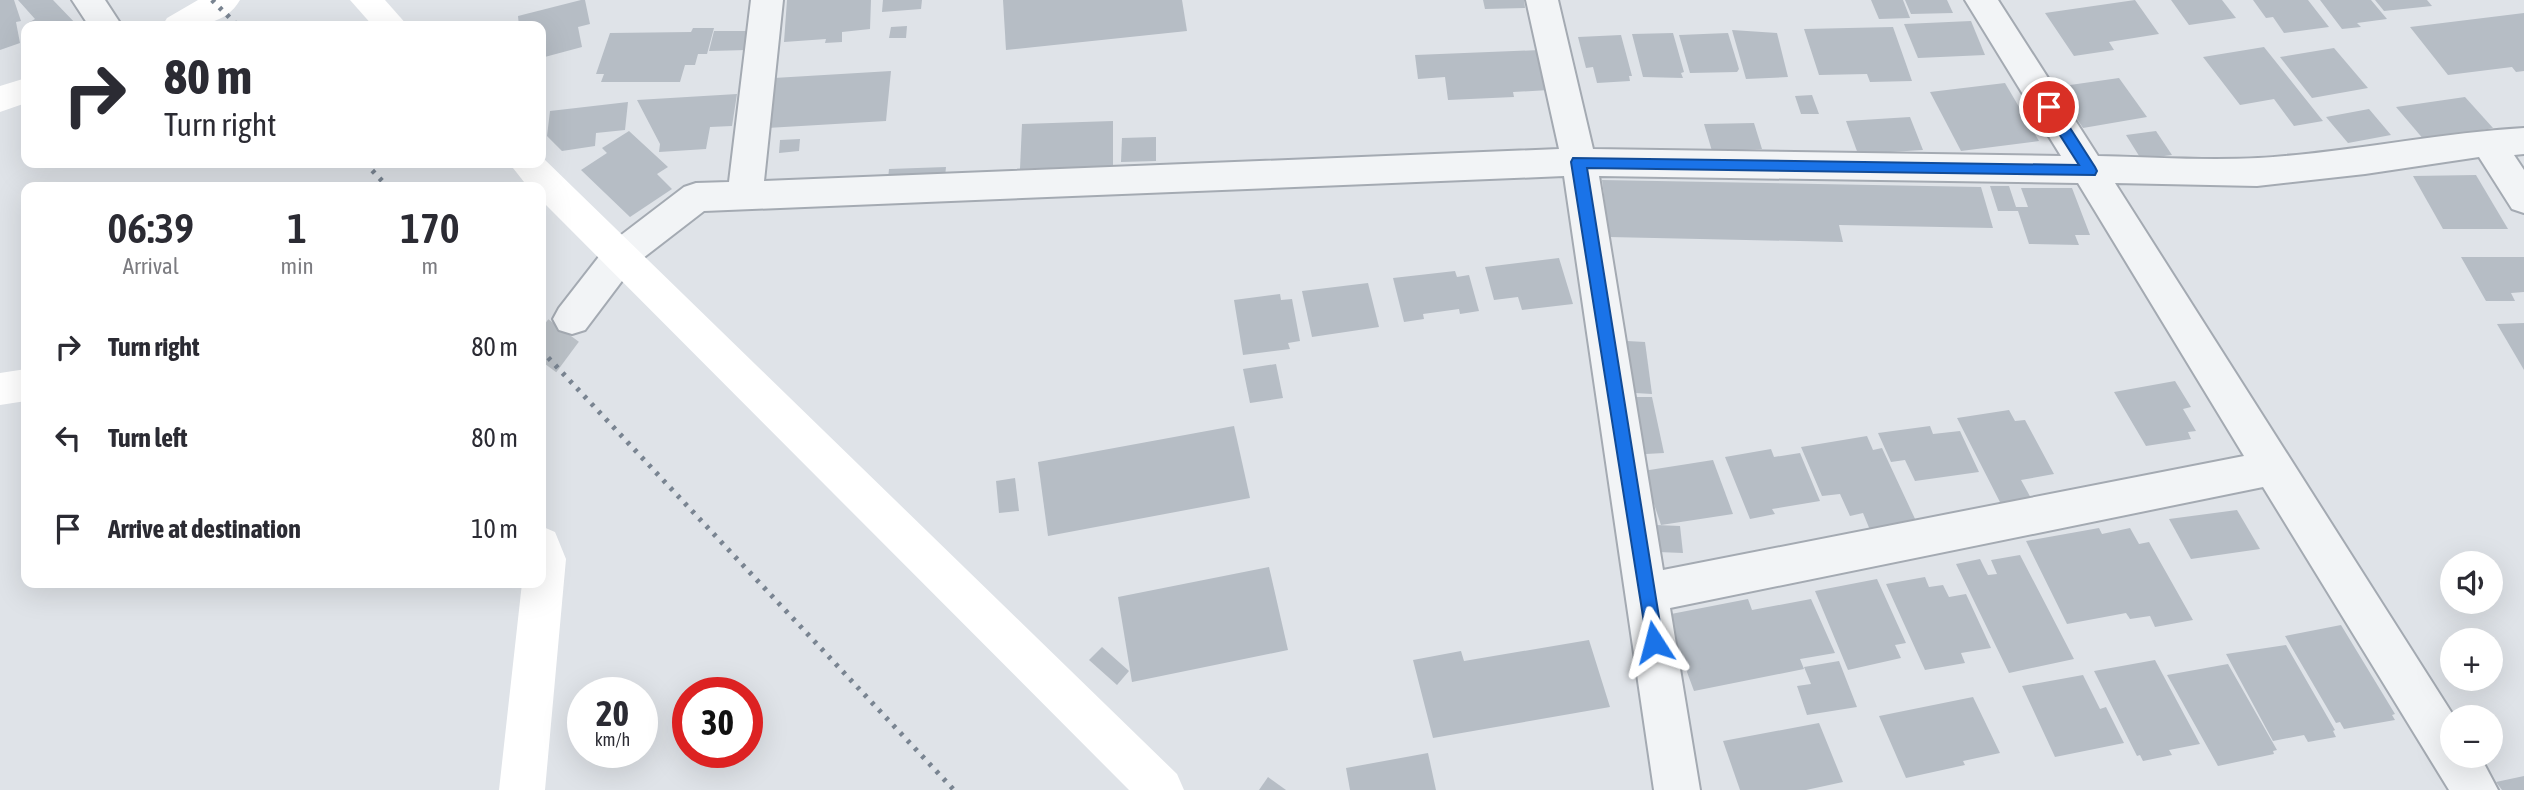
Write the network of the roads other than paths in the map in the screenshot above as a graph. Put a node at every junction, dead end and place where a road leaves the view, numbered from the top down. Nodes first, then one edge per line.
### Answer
1 (88, 0) edge
2 (224, 0) edge
3 (366, 0) edge
4 (767, 0) edge
5 (1542, 0) edge
6 (1980, 0) edge
7 (103, 21) edge
8 (187, 21) edge
9 (387, 21) edge
10 (21, 92) edge
11 (0, 99) edge
12 (2524, 141) edge
13 (2488, 143) junction
14 (1578, 162) junction
15 (531, 168) edge
16 (2090, 171) junction
17 (546, 182) edge
18 (546, 182) edge
19 (745, 196) junction
20 (2524, 199) edge
21 (621, 255) junction
22 (572, 318) tunnel mouth
23 (21, 386) edge
24 (0, 389) edge
25 (2272, 468) junction
26 (542, 588) edge
27 (1646, 593) junction
28 (2440, 733) edge
29 (2462, 768) edge
30 (522, 790) edge
31 (1161, 790) edge
32 (1677, 790) edge
33 (2475, 790) edge

1 - 7 street
2 - 8 street
3 - 9 street
4 - 19 street
5 - 14 street
6 - 16 street
10 - 11 street
12 - 13 street
13 - 16 street
13 - 20 street
14 - 16 street
14 - 19 street
14 - 27 street
15 - 18 street
16 - 25 street
17 - 21 street
19 - 21 street
21 - 22 street
21 - 31 street
23 - 24 street
25 - 27 street
25 - 28 street
26 - 30 street
27 - 32 street
29 - 33 street

